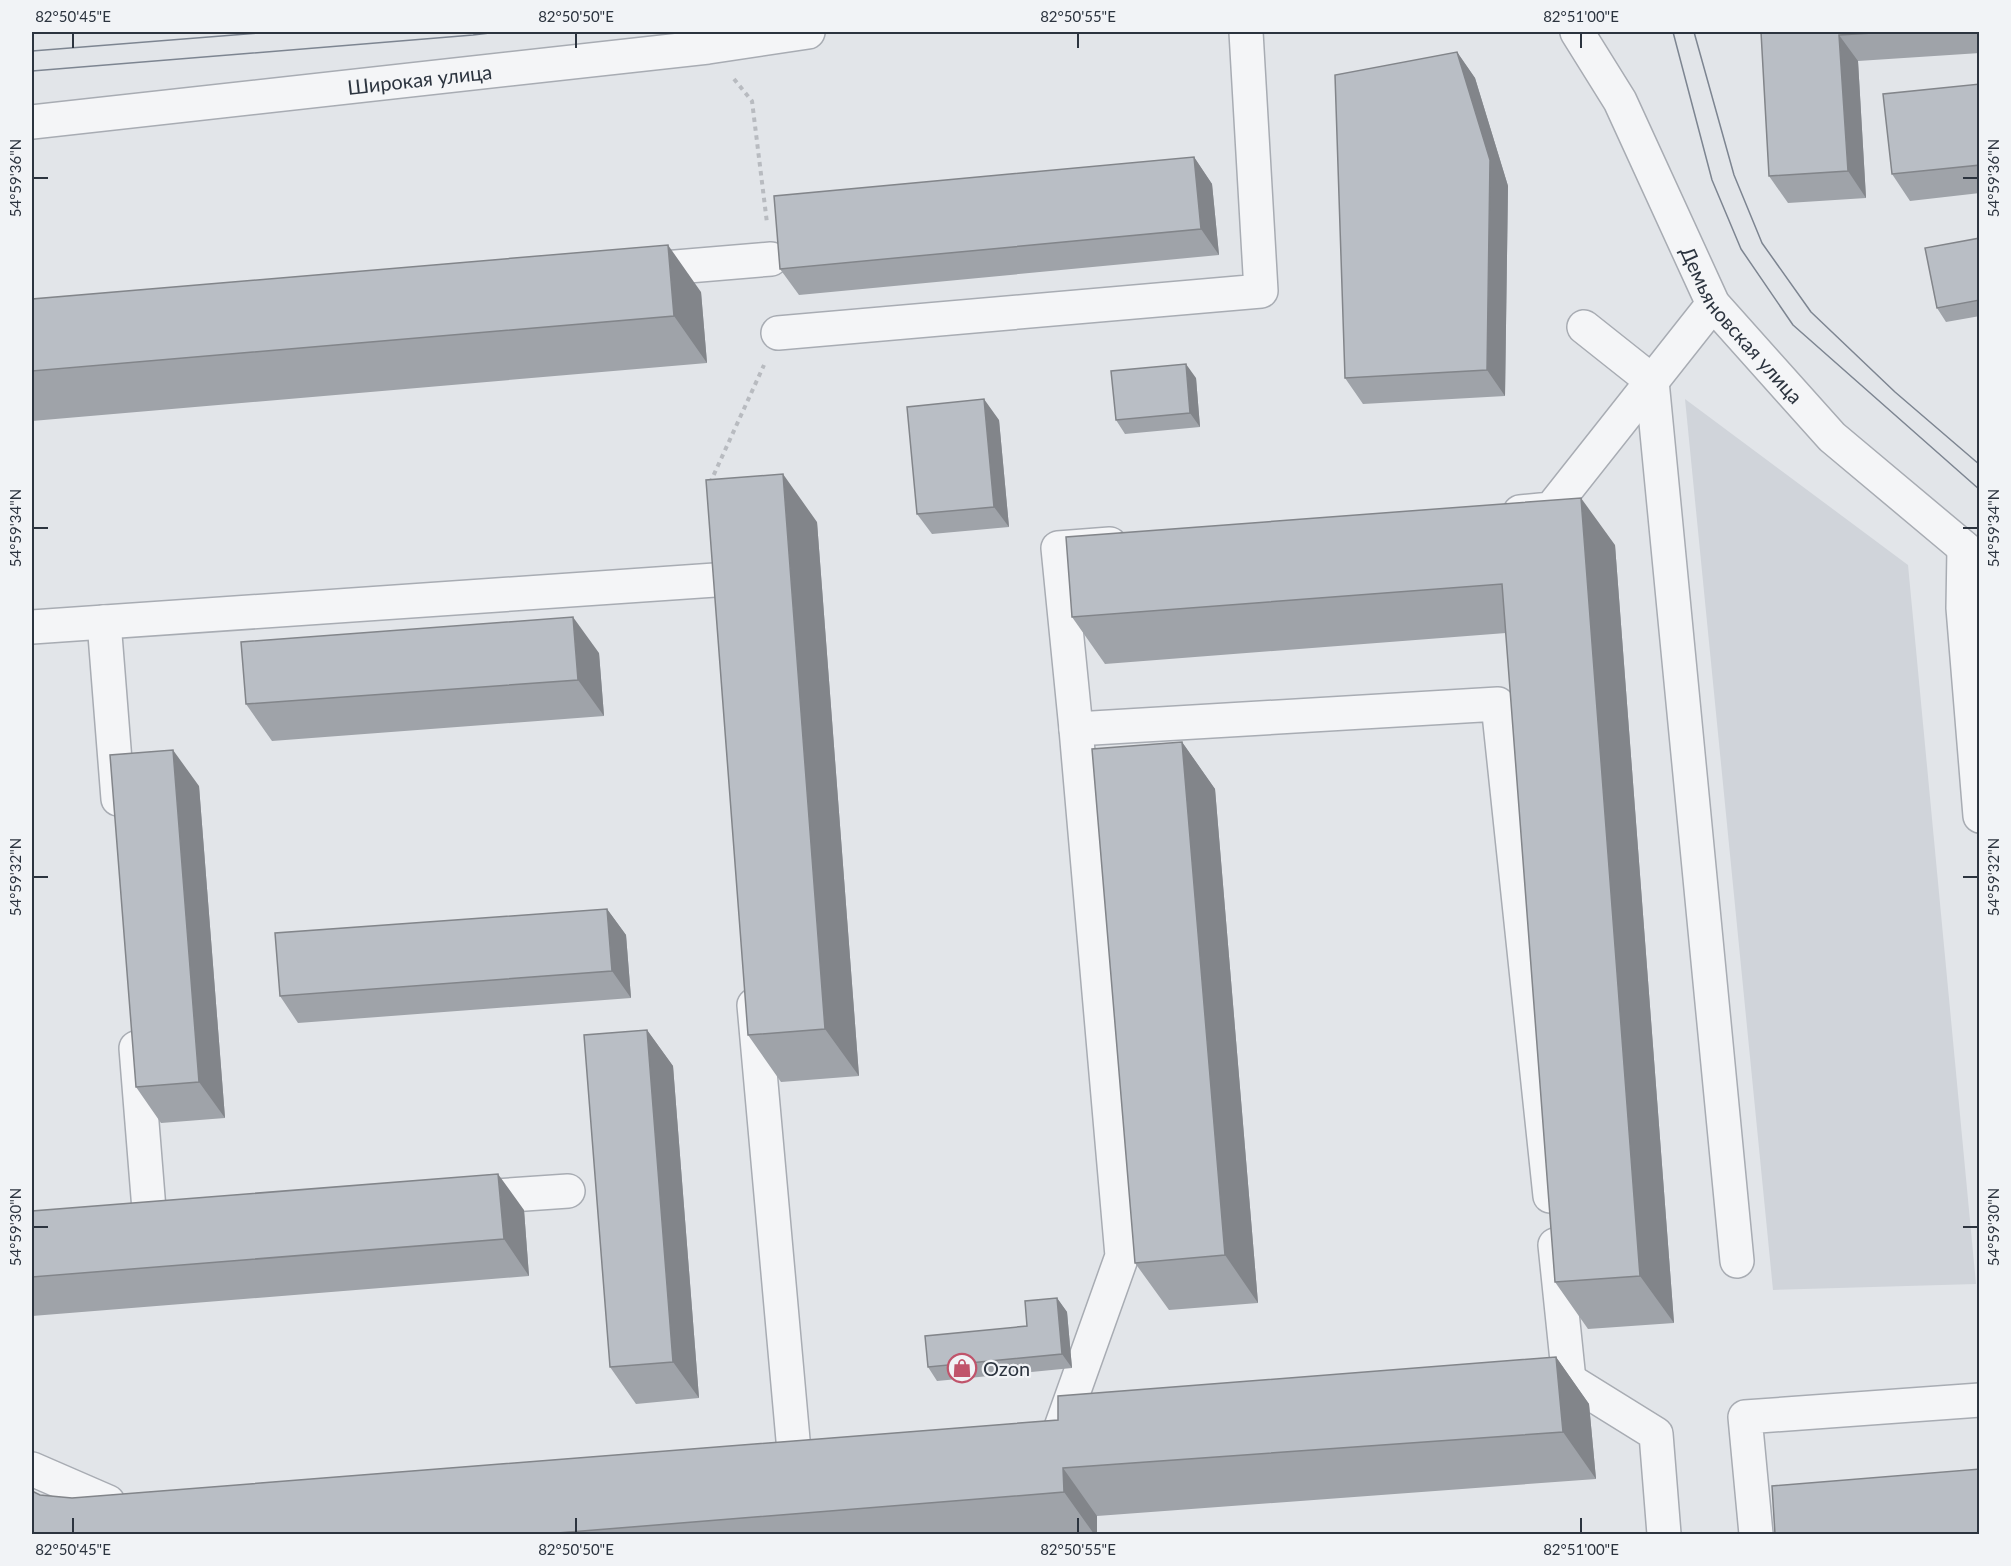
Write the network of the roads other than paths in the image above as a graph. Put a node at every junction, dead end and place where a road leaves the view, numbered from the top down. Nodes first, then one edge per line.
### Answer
1 (808, 32) edge
2 (1246, 32) edge
3 (1577, 32) edge
4 (32, 122) edge
5 (771, 259) dead end
6 (616, 272) edge
7 (1713, 304) junction
8 (1584, 327) dead end
9 (778, 333) dead end
10 (1652, 381) junction
11 (1492, 514) edge
12 (1140, 542) edge
13 (712, 546) edge
14 (1972, 554) edge
15 (104, 622) junction
16 (32, 627) edge
17 (1076, 729) junction
18 (1980, 816) edge
19 (120, 834) edge
20 (751, 974) edge
21 (134, 1022) edge
22 (568, 1191) dead end
23 (436, 1201) edge
24 (150, 1222) edge
25 (1737, 1261) dead end
26 (1569, 1380) junction
27 (1498, 1387) edge
28 (1980, 1400) edge
29 (1096, 1426) edge
30 (826, 1449) edge
31 (32, 1469) edge
32 (95, 1534) edge
33 (1664, 1534) edge
34 (1756, 1534) edge

1 - 4 street, Широкая улица
2 - 9 street
3 - 7 street, Демьяновская улица
5 - 6 street
7 - 10 street
7 - 14 street, Демьяновская улица
8 - 10 street
10 - 11 street
10 - 25 street
12 - 17 street
13 - 15 street
14 - 18 street
15 - 16 street
15 - 19 street
17 - 26 street
17 - 29 street
20 - 30 street
21 - 24 street
22 - 23 street
26 - 27 street
26 - 33 street
28 - 34 street
31 - 32 street

